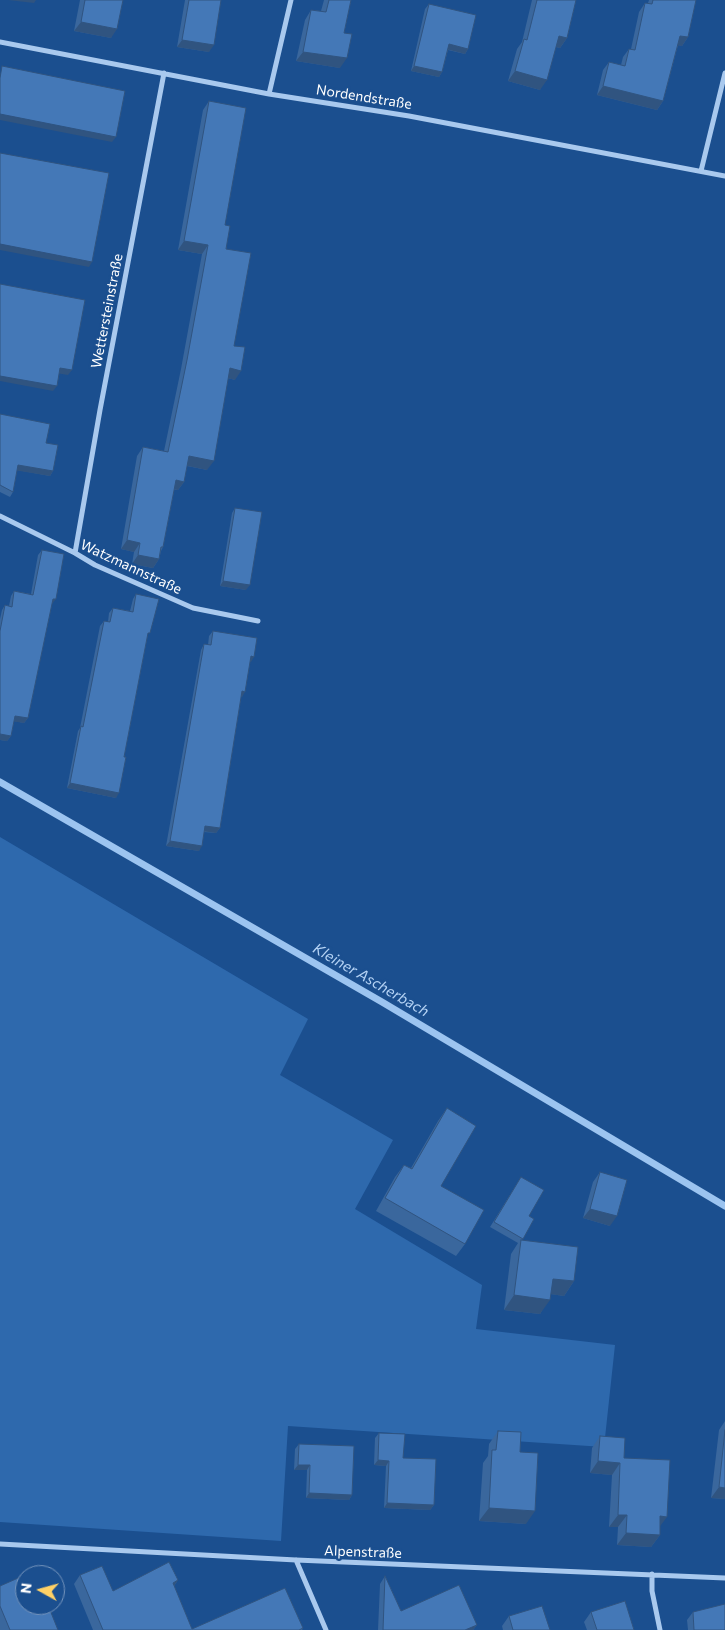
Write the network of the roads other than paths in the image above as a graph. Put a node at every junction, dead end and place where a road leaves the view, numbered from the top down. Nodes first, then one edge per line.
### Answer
1 (291, 0) edge
2 (0, 42) edge
3 (164, 73) junction
4 (725, 73) edge
5 (269, 94) junction
6 (701, 171) junction
7 (725, 176) edge
8 (0, 516) edge
9 (75, 553) junction
10 (258, 621) dead end
11 (0, 1544) edge
12 (296, 1560) junction
13 (652, 1574) junction
14 (725, 1578) edge
15 (326, 1630) edge
16 (660, 1630) edge

1 - 5 street
2 - 3 street, Nordendstraße
3 - 5 street, Nordendstraße
3 - 9 street, Wettersteinstraße
4 - 6 street
5 - 6 street, Nordendstraße
6 - 7 street, Nordendstraße
8 - 9 street, Watzmannstraße
9 - 10 street, Watzmannstraße
11 - 12 street, Alpenstraße
12 - 13 street, Alpenstraße
12 - 15 street
13 - 14 street, Alpenstraße
13 - 16 street

